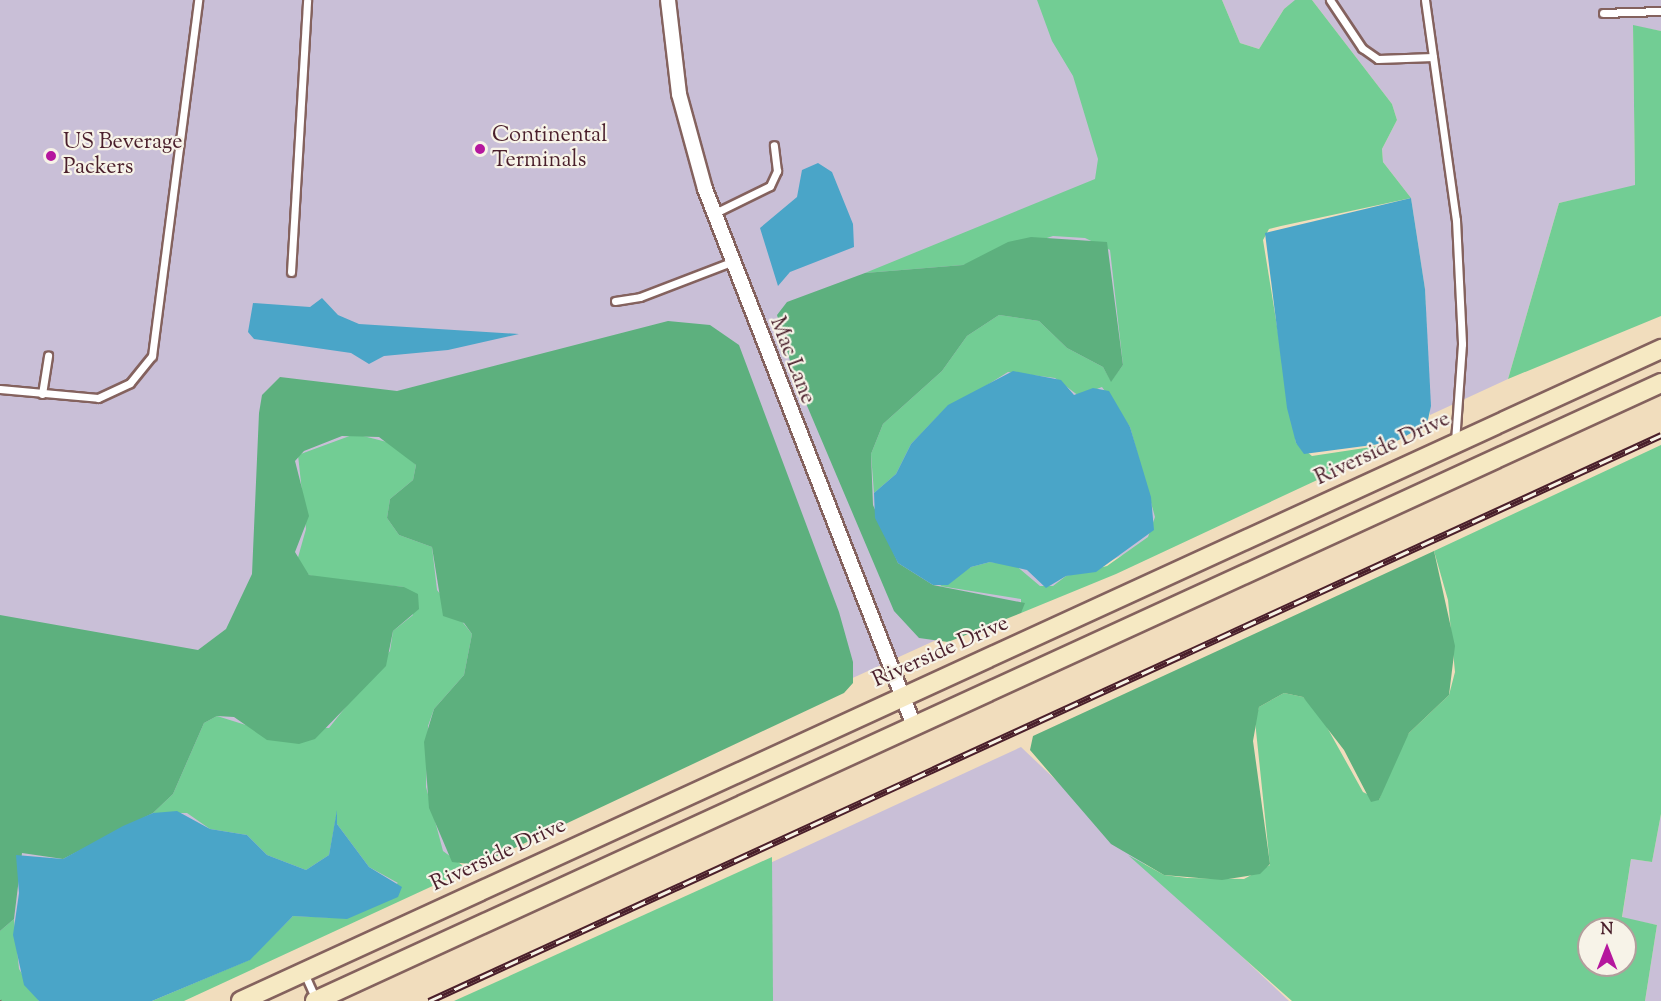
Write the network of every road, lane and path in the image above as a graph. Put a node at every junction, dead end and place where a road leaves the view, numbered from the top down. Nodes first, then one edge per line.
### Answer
1 (198, 0) edge
2 (307, 0) edge
3 (668, 0) edge
4 (1329, 0) edge
5 (1425, 0) edge
6 (1661, 11) edge
7 (1603, 13) dead end
8 (1433, 57) junction
9 (774, 145) dead end
10 (714, 214) junction
11 (731, 262) junction
12 (291, 272) dead end
13 (615, 301) dead end
14 (1661, 349) edge
15 (48, 354) dead end
16 (1661, 383) edge
17 (0, 389) edge
18 (42, 394) junction
19 (1455, 444) junction
20 (901, 698) junction
21 (914, 726) junction
22 (304, 972) junction
23 (241, 1001) edge
24 (316, 1001) edge

1 - 18 lane
2 - 12 lane
3 - 10 street, Mac Lane
4 - 8 lane
5 - 8 lane
6 - 7 lane
8 - 19 lane
9 - 10 lane
10 - 11 street, Mac Lane
11 - 13 lane
11 - 20 street, Mac Lane
14 - 19 main road, Riverside Drive
15 - 18 lane
16 - 21 main road
17 - 18 lane
19 - 20 main road, Riverside Drive
20 - 21 street, Mac Lane
20 - 22 main road, Riverside Drive
21 - 24 main road
22 - 23 main road, Riverside Drive
22 - 24 lane

